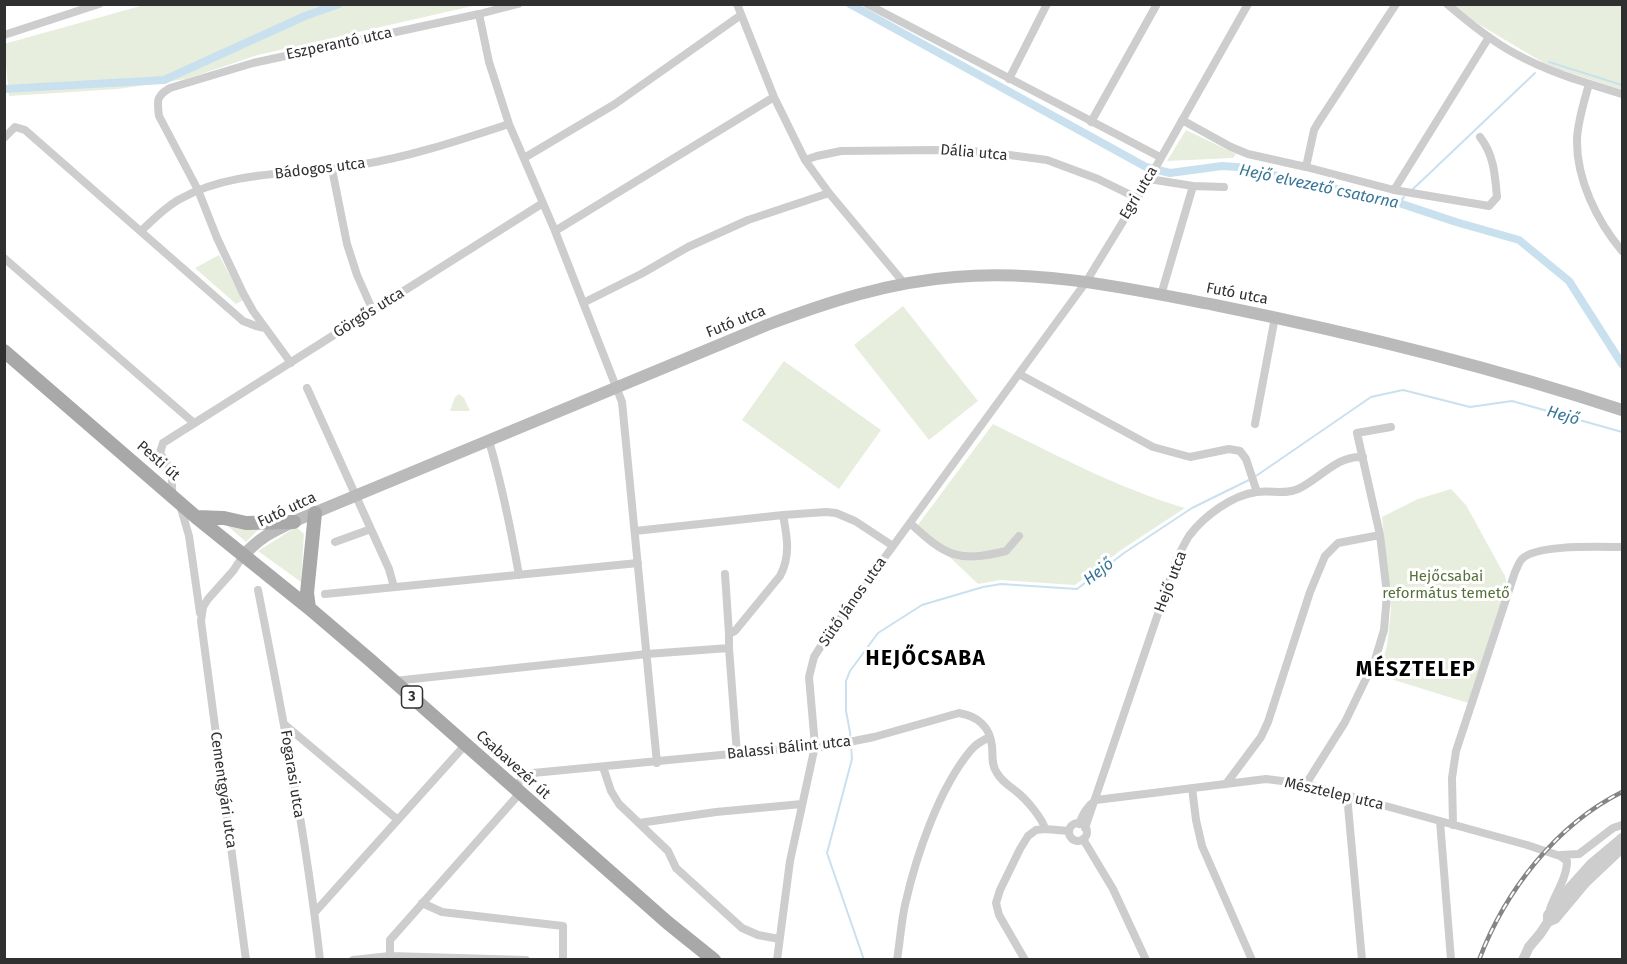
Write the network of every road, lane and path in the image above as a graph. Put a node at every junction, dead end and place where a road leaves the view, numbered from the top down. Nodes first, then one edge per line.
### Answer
1 (99, 4) edge
2 (518, 4) edge
3 (737, 4) edge
4 (1047, 4) edge
5 (1157, 4) edge
6 (1248, 4) edge
7 (1396, 4) edge
8 (1447, 4) edge
9 (875, 6) edge
10 (74, 9) edge
11 (479, 14) junction
12 (741, 15) junction
13 (4, 35) edge
14 (1489, 37) junction
15 (1009, 79) junction
16 (1589, 84) junction
17 (1623, 94) edge
18 (774, 97) junction
19 (1182, 120) junction
20 (1090, 122) junction
21 (509, 124) junction
22 (1480, 137) dead end
23 (4, 138) edge
24 (524, 158) junction
25 (805, 160) junction
26 (1159, 160) junction
27 (1306, 167) junction
28 (332, 169) junction
29 (1149, 179) junction
30 (1193, 186) junction
31 (1224, 187) dead end
32 (198, 190) junction
33 (1394, 190) junction
34 (829, 193) junction
35 (1137, 198) junction
36 (543, 202) junction
37 (141, 231) junction
38 (555, 231) junction
39 (1623, 251) edge
40 (4, 258) edge
41 (1086, 282) junction
42 (904, 284) junction
43 (1161, 295) junction
44 (584, 303) junction
45 (373, 311) junction
46 (1275, 317) junction
47 (265, 328) junction
48 (4, 351) edge
49 (291, 363) junction
50 (1019, 374) junction
51 (307, 388) dead end
52 (617, 388) junction
53 (1623, 410) edge
54 (194, 423) junction
55 (1255, 424) dead end
56 (1391, 427) dead end
57 (489, 441) junction
58 (1363, 457) junction
59 (1255, 484) junction
60 (356, 496) junction
61 (175, 499) junction
62 (315, 513) junction
63 (783, 515) junction
64 (196, 517) junction
65 (294, 522) junction
66 (910, 524) junction
67 (371, 529) junction
68 (635, 531) junction
69 (1380, 535) junction
70 (1018, 536) dead end
71 (335, 542) dead end
72 (893, 546) junction
73 (1623, 547) edge
74 (243, 556) junction
75 (638, 563) junction
76 (725, 574) dead end
77 (519, 575) junction
78 (394, 587) junction
79 (258, 590) dead end
80 (291, 594) joint
81 (325, 594) dead end
82 (309, 608) junction
83 (201, 621) junction
84 (729, 634) junction
85 (729, 648) junction
86 (647, 654) junction
87 (394, 681) junction
88 (284, 724) junction
89 (990, 738) junction
90 (466, 744) junction
91 (815, 746) junction
92 (737, 754) junction
93 (657, 762) junction
94 (603, 767) junction
95 (1226, 784) junction
96 (1306, 784) junction
97 (1192, 788) junction
98 (517, 790) junction
99 (1347, 795) junction
100 (1096, 800) junction
101 (802, 804) junction
102 (398, 820) junction
103 (1440, 821) junction
104 (639, 823) junction
105 (1452, 825) junction
106 (1623, 825) edge
107 (1082, 826) junction
108 (1045, 829) junction
109 (1069, 831) junction
110 (1605, 835) junction
111 (1623, 835) edge
112 (1083, 839) junction
113 (1621, 850) edge
114 (1560, 855) junction
115 (422, 903) junction
116 (315, 912) junction
117 (1548, 919) junction
118 (779, 939) junction
119 (390, 956) junction
120 (246, 960) edge
121 (320, 960) edge
122 (354, 960) edge
123 (526, 960) edge
124 (562, 960) edge
125 (714, 960) edge
126 (777, 960) edge
127 (897, 960) edge
128 (1025, 960) edge
129 (1146, 960) edge
130 (1252, 960) edge
131 (1362, 960) edge
132 (1451, 960) edge
133 (1523, 960) edge

1 - 10 street
2 - 11 street, Eszperantó utca
3 - 12 street
4 - 15 street
5 - 20 street
6 - 19 street, Egri utca
7 - 27 street
8 - 14 street
9 - 15 street
10 - 13 street
11 - 21 street
11 - 32 street, Eszperantó utca
12 - 18 street
12 - 24 street
14 - 16 street
14 - 33 street
15 - 20 street
16 - 17 street
16 - 39 street
18 - 25 street
18 - 38 street
19 - 26 street, Egri utca
19 - 27 street
20 - 26 street
21 - 24 street
21 - 28 street, Bádogos utca
22 - 33 street
23 - 37 street
24 - 36 street
25 - 34 street
25 - 35 street, Dália utca
26 - 29 street, Egri utca
27 - 33 street
28 - 32 street, Bádogos utca
28 - 45 street
29 - 30 street
29 - 35 street, Egri utca
30 - 31 street
30 - 43 street
32 - 37 street, Bádogos utca
32 - 47 street
34 - 42 street
34 - 44 street
35 - 41 street, Egri utca
36 - 38 street
36 - 45 street, Görgős utca
37 - 47 street
38 - 44 street
40 - 54 street
41 - 42 main road, Futó utca
41 - 43 main road, Futó utca
41 - 50 street, Egri utca
42 - 52 main road, Futó utca
43 - 46 main road, Futó utca
44 - 52 street
45 - 49 street, Görgős utca
46 - 53 main road, Futó utca
46 - 55 street, Futó utca
47 - 49 street
48 - 61 main road, Pesti út / 3
49 - 54 street, Görgős utca
50 - 59 street
50 - 66 street, Sütő János utca
51 - 60 street
52 - 57 main road, Futó utca
52 - 68 street
54 - 61 street, Görgős utca
56 - 58 street
57 - 60 main road, Futó utca
57 - 77 street
58 - 59 street, Hejő utca
58 - 69 street
59 - 100 street, Hejő utca
60 - 62 main road, Futó utca
60 - 67 street
61 - 64 main road, Pesti út / 3
61 - 83 street, Cementgyári utca
62 - 65 main road, Futó utca
62 - 82 main road
63 - 68 street
63 - 72 street
63 - 84 street
64 - 65 main road
64 - 74 main road, Pesti út / 3
65 - 74 main road, Futó utca
66 - 70 street
66 - 72 street, Sütő János utca
67 - 71 street
67 - 78 street
68 - 75 street
69 - 95 street
69 - 96 street
72 - 91 street, Sütő János utca
73 - 105 street
74 - 80 main road, Pesti út / 3
74 - 83 street
75 - 77 street
75 - 86 street
76 - 84 street
77 - 78 street
78 - 81 street
79 - 88 street, Fogarasi utca
80 - 82 main road, Csabavezér út / 3
82 - 87 main road, Csabavezér út / 3
83 - 120 street, Cementgyári utca
84 - 85 street
85 - 86 street
85 - 92 street
86 - 87 street
86 - 93 street
87 - 90 main road, Csabavezér út / 3
88 - 102 street
88 - 116 street, Fogarasi utca
89 - 91 street, Balassi Bálint utca
89 - 108 street
89 - 127 street
90 - 98 main road, Csabavezér út / 3
90 - 102 street
91 - 92 street, Balassi Bálint utca
91 - 101 street, Sütő János utca
92 - 93 street, Balassi Bálint utca
93 - 94 street, Balassi Bálint utca
94 - 98 street, Balassi Bálint utca
94 - 104 street
95 - 96 street, Mésztelep utca
95 - 97 street, Mésztelep utca
96 - 99 street, Mésztelep utca
97 - 100 street, Mésztelep utca
97 - 130 street
98 - 115 street, Balassi Bálint utca
98 - 125 main road, Csabavezér út / 3
99 - 103 street, Mésztelep utca
99 - 131 street
100 - 107 street, Hejő utca
101 - 104 street
101 - 118 street, Sütő János utca
102 - 116 street
103 - 105 street, Mésztelep utca
103 - 132 street
104 - 118 street
105 - 114 street, Mésztelep utca
106 - 110 street
107 - 109 street
107 - 112 street
108 - 109 street
108 - 128 street
109 - 112 street
110 - 111 street
110 - 114 street
111 - 117 street
112 - 129 street
113 - 117 street
114 - 117 street
115 - 119 street, Balassi Bálint utca
115 - 124 street
116 - 121 street, Fogarasi utca
117 - 133 street
118 - 126 street, Sütő János utca
119 - 122 street
119 - 123 street

